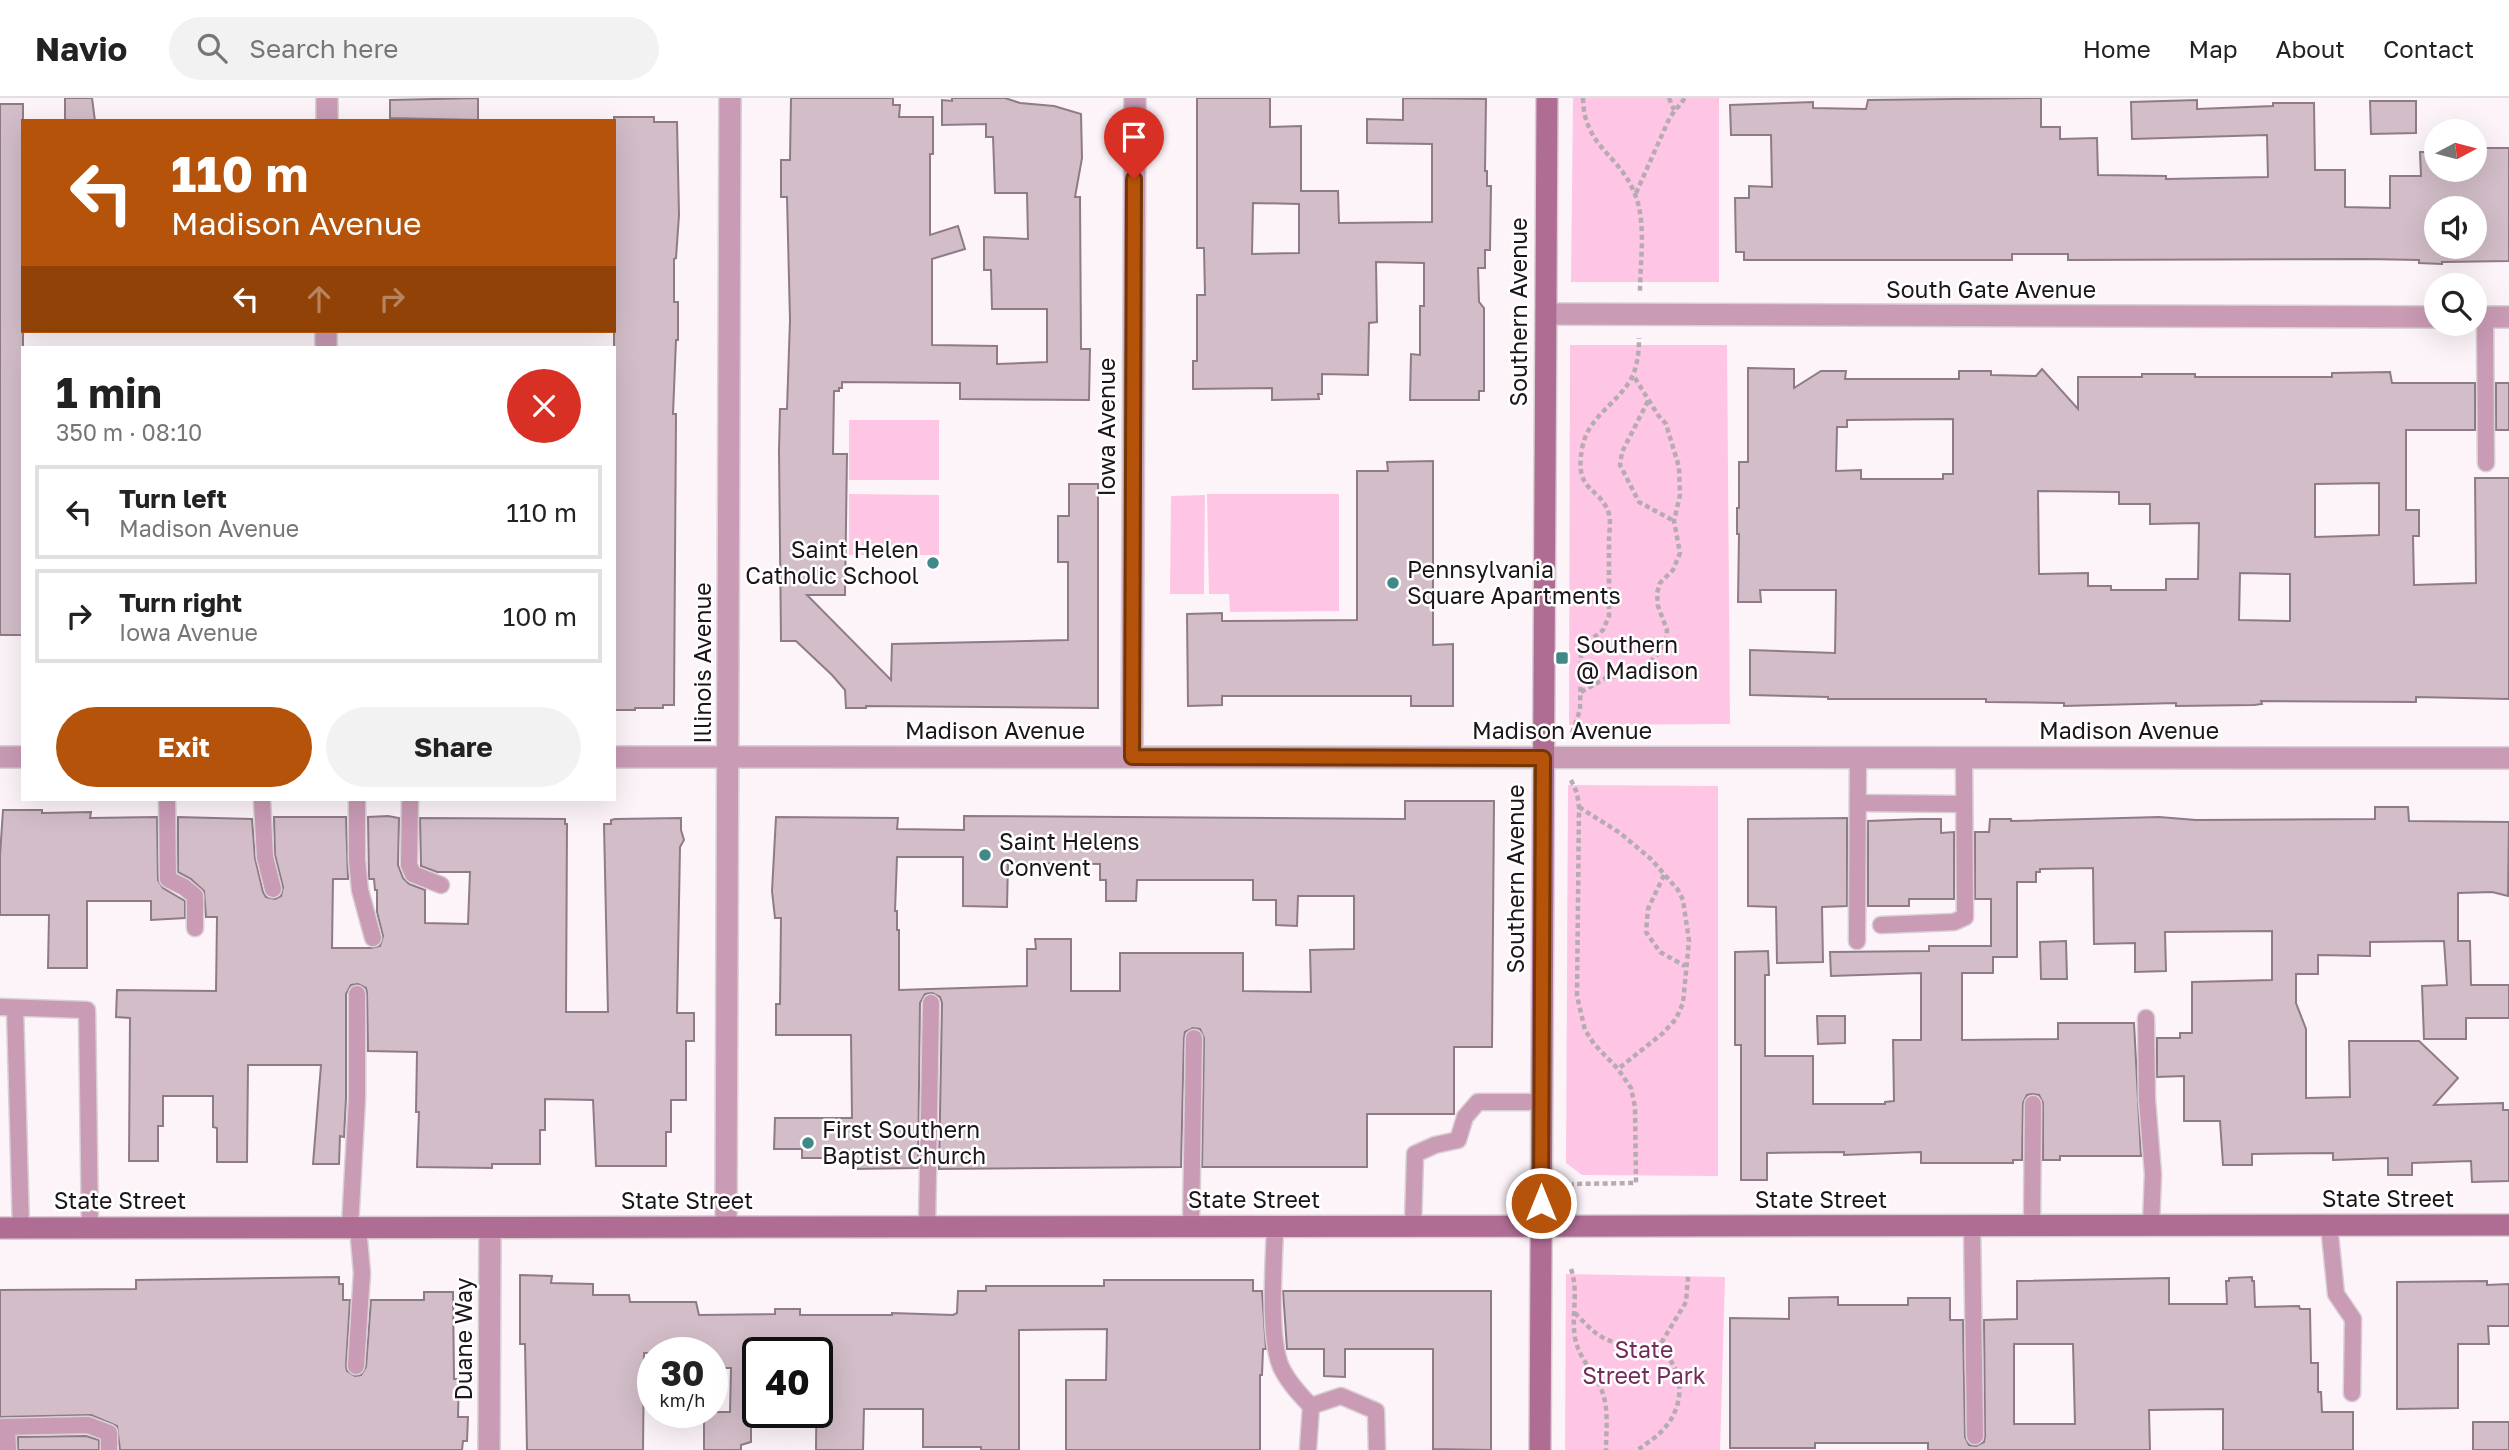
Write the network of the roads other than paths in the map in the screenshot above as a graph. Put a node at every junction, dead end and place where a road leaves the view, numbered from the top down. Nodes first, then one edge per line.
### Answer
1 (327, 98) edge
2 (730, 98) edge
3 (1135, 98) edge
4 (1547, 98) edge
5 (327, 119) edge
6 (1546, 314) junction
7 (2424, 317) edge
8 (2487, 317) edge
9 (2509, 317) edge
10 (2481, 336) edge
11 (2486, 463) dead end
12 (0, 757) edge
13 (21, 757) edge
14 (616, 757) edge
15 (729, 757) junction
16 (1132, 757) junction
17 (1858, 757) junction
18 (1543, 758) junction
19 (1964, 758) junction
20 (2509, 758) edge
21 (167, 801) edge
22 (262, 801) edge
23 (357, 801) edge
24 (410, 801) edge
25 (1858, 803) junction
26 (1964, 804) junction
27 (441, 885) dead end
28 (273, 889) dead end
29 (1881, 925) dead end
30 (195, 928) dead end
31 (373, 937) dead end
32 (1857, 941) dead end
33 (357, 994) dead end
34 (931, 1003) dead end
35 (7, 1008) edge
36 (2146, 1018) dead end
37 (1194, 1038) dead end
38 (1541, 1102) junction
39 (2033, 1104) dead end
40 (1972, 1225) junction
41 (2032, 1225) junction
42 (2329, 1225) junction
43 (2509, 1225) edge
44 (1191, 1226) junction
45 (1413, 1226) junction
46 (1541, 1226) junction
47 (2151, 1226) junction
48 (726, 1227) junction
49 (927, 1227) junction
50 (1275, 1227) junction
51 (10, 1228) edge
52 (90, 1228) junction
53 (354, 1228) junction
54 (490, 1228) junction
55 (356, 1366) dead end
56 (2352, 1393) dead end
57 (1311, 1406) junction
58 (4, 1427) edge
59 (1975, 1436) dead end
60 (8, 1450) edge
61 (109, 1450) edge
62 (489, 1450) edge
63 (1308, 1450) edge
64 (1377, 1450) edge
65 (1539, 1450) edge

1 - 5 street
2 - 15 street, Illinois Avenue
3 - 16 street, Iowa Avenue
4 - 6 main road, Southern Avenue
6 - 7 street, South Gate Avenue
6 - 18 main road, Southern Avenue
8 - 9 street
10 - 11 lane
12 - 13 street
14 - 15 street, Madison Avenue
15 - 16 street, Madison Avenue
15 - 48 street, Illinois Avenue
16 - 18 street, Madison Avenue
17 - 18 street, Madison Avenue
17 - 19 street, Madison Avenue
17 - 25 lane
18 - 38 main road, Southern Avenue
19 - 20 street, Madison Avenue
19 - 26 lane
21 - 30 lane
22 - 28 lane
23 - 31 lane
24 - 27 lane
25 - 26 lane
25 - 32 lane
26 - 29 lane
33 - 53 lane
34 - 49 lane
35 - 51 lane
35 - 52 lane
36 - 47 lane
37 - 44 lane
38 - 45 lane
38 - 46 main road, Southern Avenue
39 - 41 lane
40 - 41 main road, State Street
40 - 46 main road, State Street
40 - 59 lane
41 - 47 main road, State Street
42 - 43 main road, State Street
42 - 47 main road, State Street
42 - 56 lane
44 - 49 main road, State Street
44 - 50 main road, State Street
45 - 46 main road, State Street
45 - 50 main road, State Street
46 - 65 main road, Southern Avenue
48 - 49 main road, State Street
48 - 54 main road, State Street
50 - 57 lane
51 - 52 main road, State Street
52 - 53 main road, State Street
53 - 54 main road, State Street
53 - 55 lane
54 - 62 street, Duane Way
57 - 63 lane
57 - 64 lane
58 - 60 lane
58 - 61 lane

